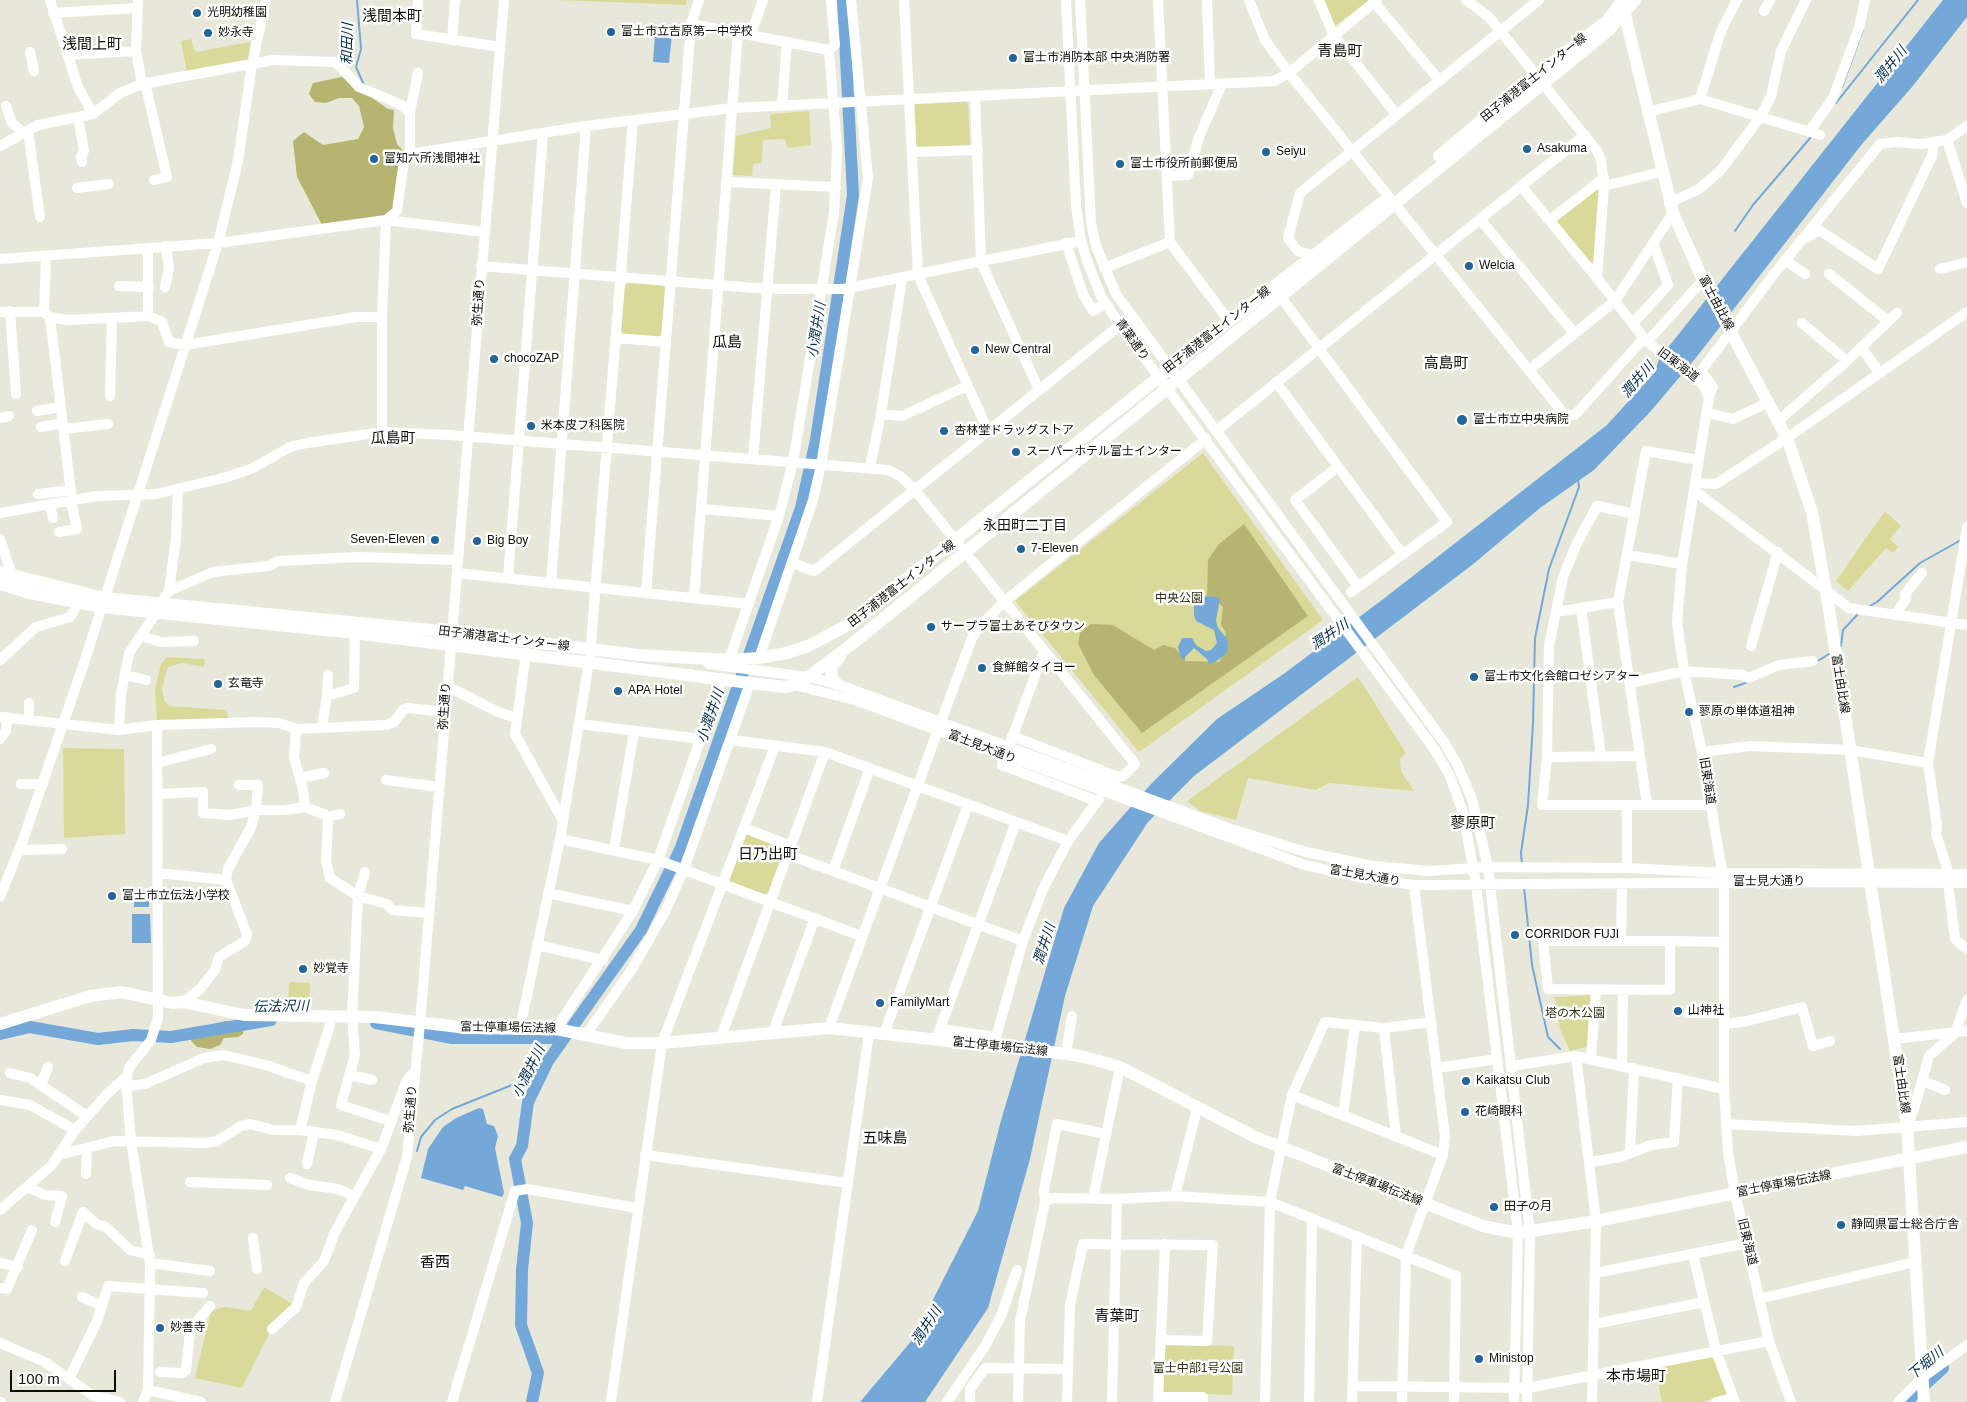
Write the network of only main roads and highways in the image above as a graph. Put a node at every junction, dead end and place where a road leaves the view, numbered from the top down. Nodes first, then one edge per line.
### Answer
1 (1624, 2) edge
2 (1392, 199) junction
3 (4, 577) edge
4 (0, 588) edge
5 (34, 594) junction
6 (103, 602) junction
7 (159, 607) junction
8 (451, 638) junction
9 (852, 644) junction
10 (590, 656) junction
11 (837, 684) road end
12 (0, 1024) edge
13 (1967, 1147) edge
14 (1909, 1159) junction
15 (1924, 1397) edge

1 - 2 main road, 田子浦港富士インター線
1 - 14 main road, 富士由比線
2 - 9 main road, 田子浦港富士インター線
2 - 10 main road, 田子浦港富士インター線
3 - 5 highway
3 - 6 main road, 田子浦港富士インター線
4 - 5 main road, 田子浦港富士インター線
5 - 6 main road, 田子浦港富士インター線
6 - 7 main road, 田子浦港富士インター線
7 - 8 main road, 田子浦港富士インター線
7 - 8 main road, 田子浦港富士インター線
8 - 10 main road, 田子浦港富士インター線
8 - 10 main road, 田子浦港富士インター線
9 - 10 main road, 田子浦港富士インター線
9 - 11 main road
12 - 14 main road, 富士停車場伝法線
13 - 14 main road, 富士停車場伝法線
14 - 15 main road, 富士由比線

